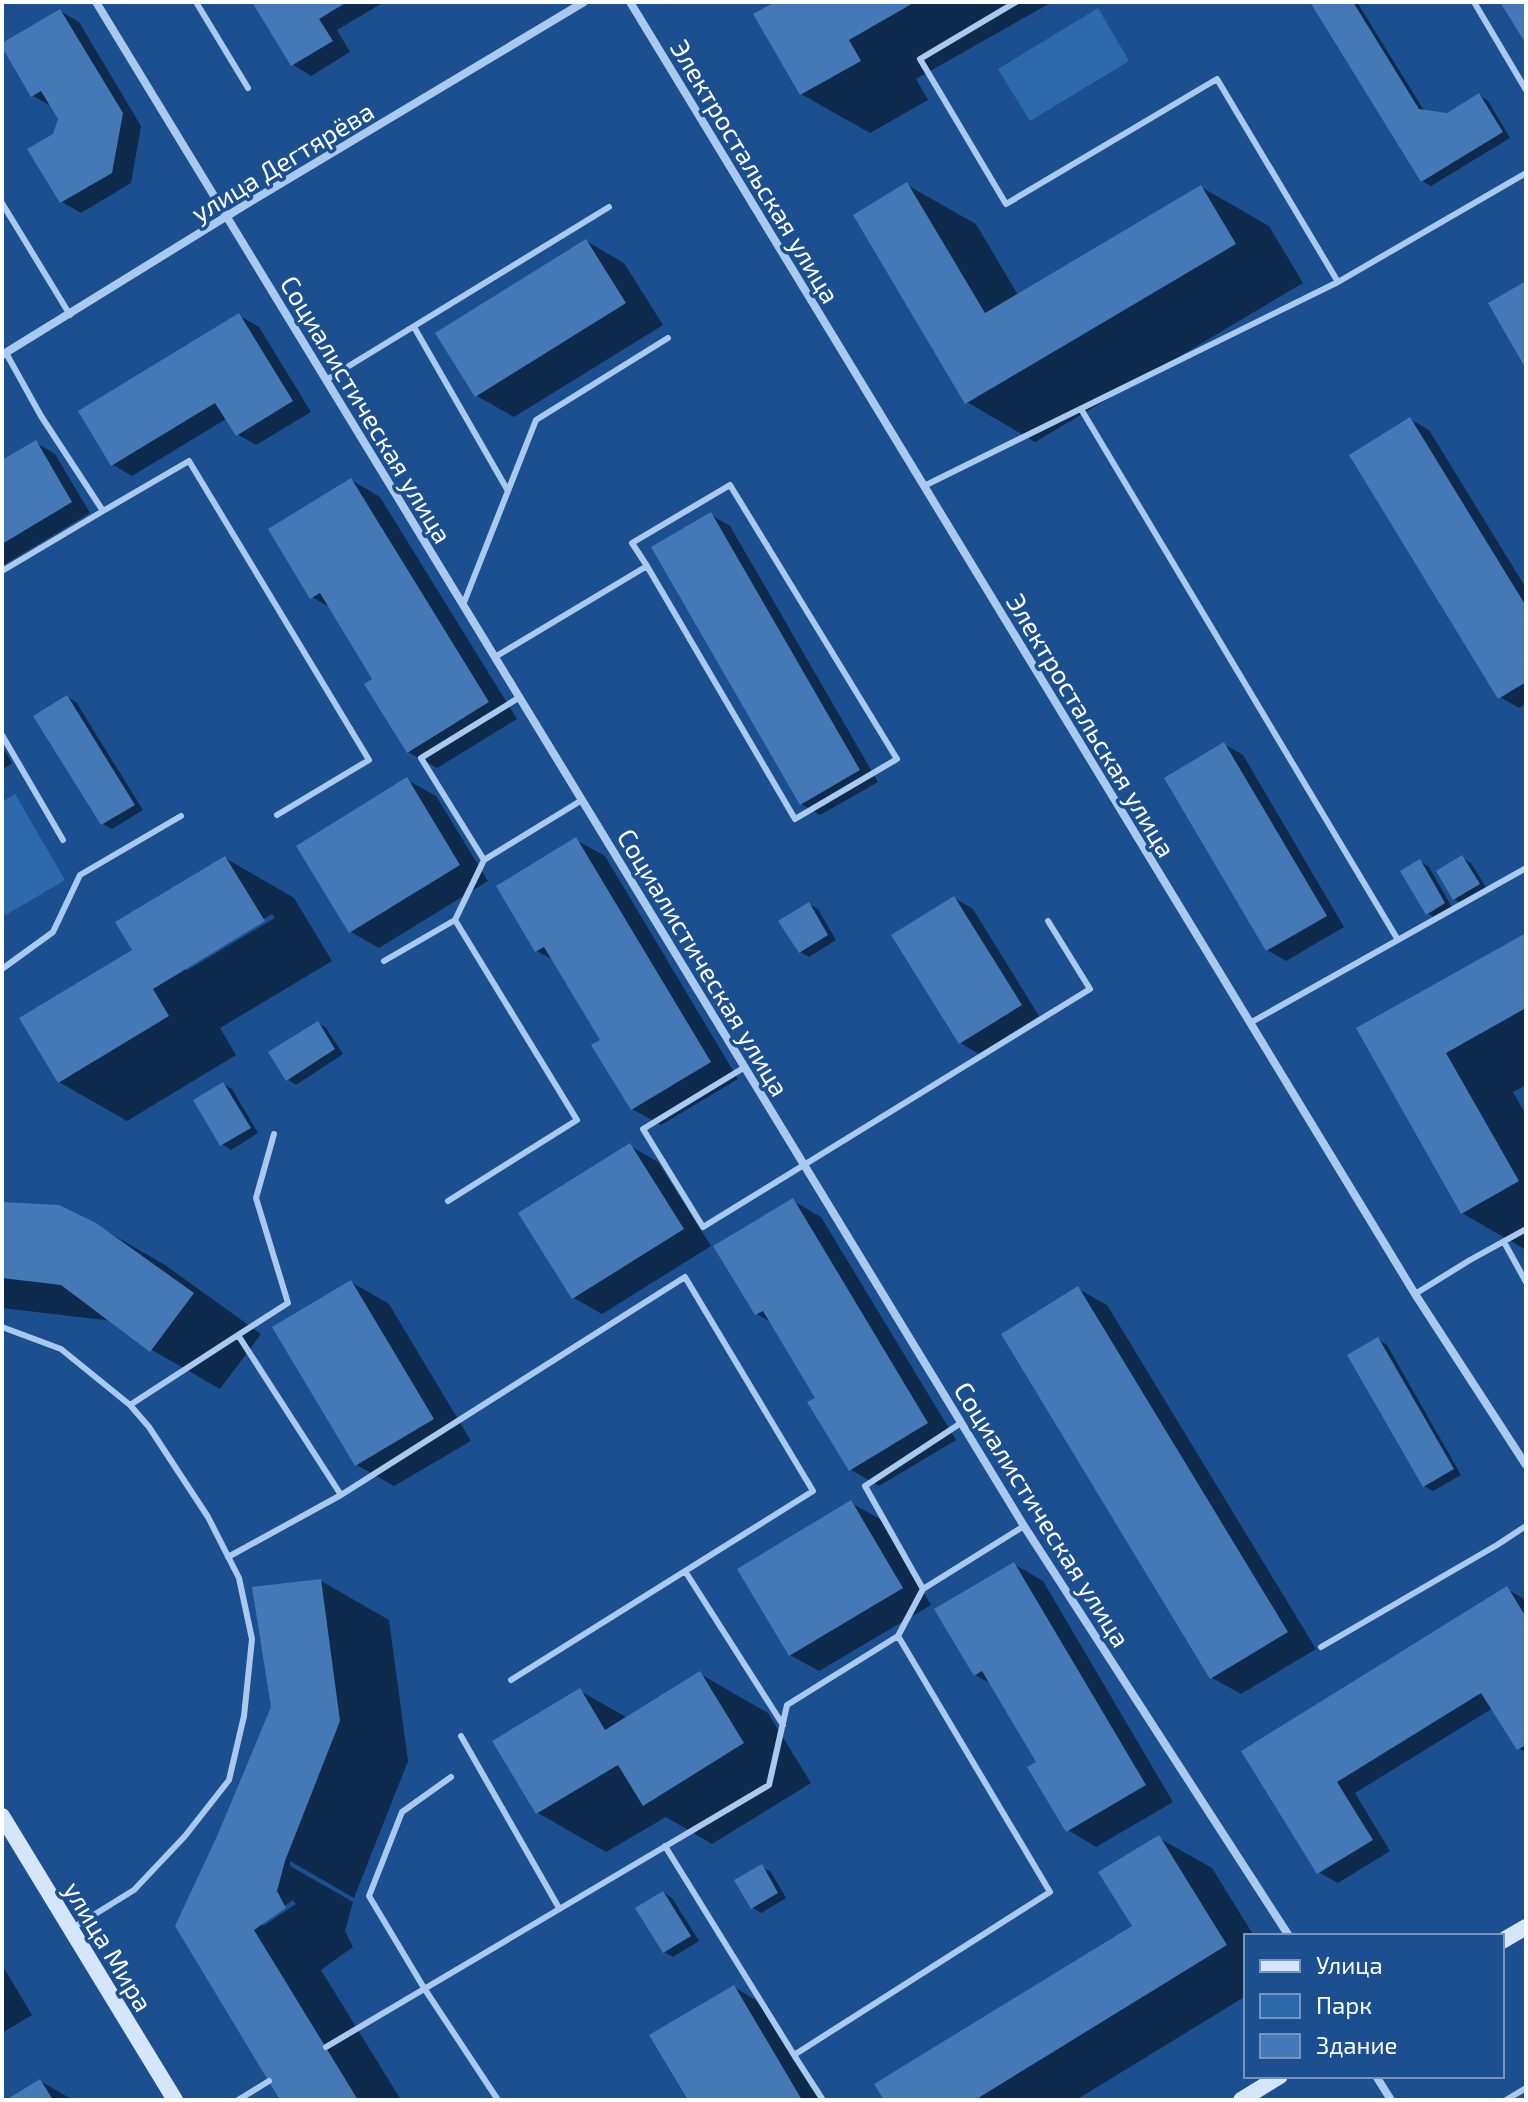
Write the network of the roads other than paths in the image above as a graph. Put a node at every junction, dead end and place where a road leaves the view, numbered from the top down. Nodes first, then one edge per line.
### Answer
1 (96, 2) edge
2 (196, 2) edge
3 (584, 2) edge
4 (630, 2) edge
5 (1016, 2) edge
6 (1474, 2) edge
7 (248, 88) dead end
8 (1526, 90) edge
9 (1526, 173) edge
10 (2, 203) edge
11 (609, 207) dead end
12 (227, 217) junction
13 (1338, 282) junction
14 (70, 315) junction
15 (414, 327) junction
16 (668, 338) dead end
17 (4, 354) edge
18 (326, 380) junction
19 (1081, 409) junction
20 (924, 486) junction
21 (508, 491) junction
22 (103, 511) junction
23 (647, 566) junction
24 (2, 571) edge
25 (463, 605) junction
26 (495, 657) junction
27 (520, 697) junction
28 (2, 735) edge
29 (582, 800) junction
30 (277, 815) dead end
31 (181, 816) dead end
32 (63, 840) dead end
33 (484, 860) junction
34 (1526, 868) edge
35 (455, 920) junction
36 (1048, 921) dead end
37 (1398, 940) junction
38 (384, 961) dead end
39 (2, 969) edge
40 (1250, 1023) junction
41 (745, 1067) junction
42 (274, 1134) dead end
43 (804, 1165) junction
44 (448, 1201) dead end
45 (1526, 1229) edge
46 (1504, 1242) junction
47 (1526, 1282) edge
48 (1415, 1294) junction
49 (2, 1327) edge
50 (238, 1335) junction
51 (130, 1405) junction
52 (961, 1423) junction
53 (1526, 1465) edge
54 (341, 1495) junction
55 (1024, 1526) junction
56 (1526, 1526) edge
57 (228, 1557) junction
58 (685, 1571) junction
59 (923, 1589) junction
60 (898, 1636) junction
61 (1321, 1647) dead end
62 (511, 1680) dead end
63 (783, 1725) junction
64 (461, 1736) dead end
65 (451, 1777) dead end
66 (2, 1816) edge
67 (665, 1846) junction
68 (559, 1908) junction
69 (1526, 1927) edge
70 (71, 1929) junction
71 (1288, 1934) edge
72 (1504, 1940) edge
73 (424, 1988) junction
74 (326, 2047) dead end
75 (794, 2055) junction
76 (1277, 2078) edge
77 (1377, 2078) edge
78 (269, 2081) dead end
79 (1526, 2088) edge
80 (175, 2100) edge
81 (238, 2100) edge
82 (498, 2100) edge
83 (823, 2100) edge
84 (1241, 2100) edge
85 (1391, 2100) edge
86 (1506, 2100) edge

1 - 12 street, Социалистическая улица
2 - 7 lane
3 - 12 street, улица Дегтярёва
4 - 20 street, Электростальская улица
5 - 13 lane
6 - 8 lane
9 - 13 lane
10 - 14 lane
11 - 15 lane
12 - 14 street, улица Дегтярёва
12 - 18 street, Социалистическая улица
13 - 19 lane
14 - 17 street, улица Дегтярёва
15 - 18 lane
15 - 21 lane
16 - 21 lane
17 - 22 lane
18 - 25 street, Социалистическая улица
19 - 20 lane
19 - 37 lane
20 - 40 street, Электростальская улица
21 - 25 lane
22 - 24 lane
22 - 30 lane
23 - 23 lane
23 - 26 lane
25 - 26 street, Социалистическая улица
26 - 27 street, Социалистическая улица
27 - 29 street, Социалистическая улица
27 - 33 lane
28 - 32 lane
29 - 33 lane
29 - 41 street, Социалистическая улица
31 - 39 lane
33 - 35 lane
34 - 37 lane
35 - 38 lane
35 - 44 lane
36 - 43 lane
37 - 40 lane
40 - 48 street, Электростальская улица
41 - 43 street, Социалистическая улица
41 - 43 lane
42 - 50 lane
43 - 52 street, Социалистическая улица
45 - 46 lane
46 - 47 lane
46 - 48 lane
48 - 53 street, Электростальская улица
49 - 51 lane
50 - 51 lane
50 - 54 lane
51 - 57 lane
52 - 55 street, Социалистическая улица
52 - 59 lane
54 - 57 lane
54 - 58 lane
55 - 59 lane
55 - 71 street, Социалистическая улица
56 - 61 lane
57 - 70 lane
58 - 62 lane
58 - 63 lane
59 - 60 lane
60 - 63 lane
60 - 75 lane
63 - 67 lane
64 - 68 lane
65 - 73 lane
66 - 70 main road, улица Мира
67 - 68 lane
67 - 75 lane
68 - 73 lane
69 - 72 main road
70 - 80 main road, улица Мира
73 - 74 lane
73 - 82 lane
75 - 83 lane
76 - 84 main road
77 - 85 street
78 - 81 lane
79 - 86 lane

